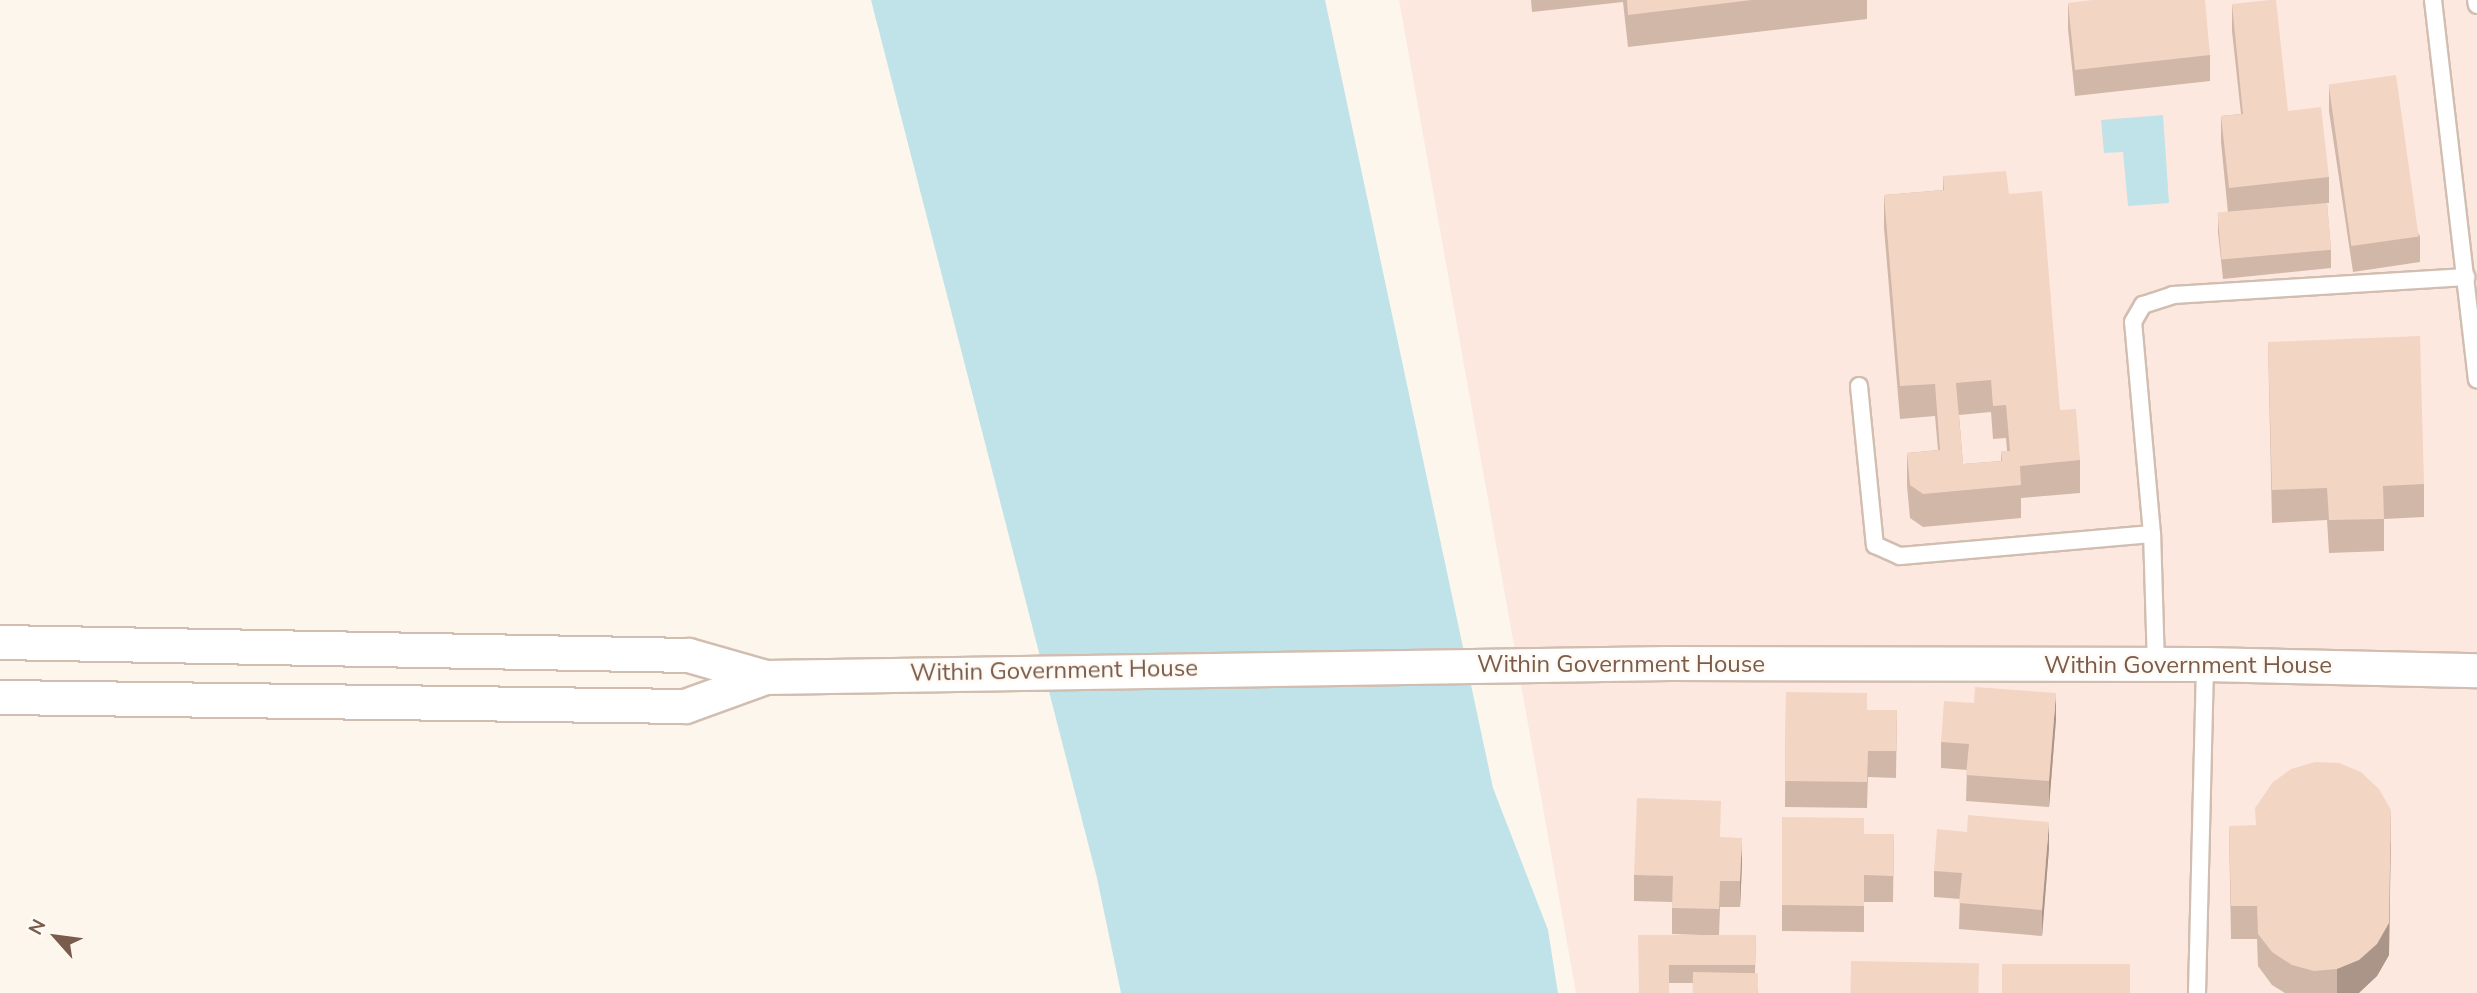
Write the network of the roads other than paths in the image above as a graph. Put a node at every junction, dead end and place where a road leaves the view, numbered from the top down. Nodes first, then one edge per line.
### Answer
1 (2433, 0) edge
2 (2466, 277) junction
3 (2477, 379) edge
4 (1859, 386) dead end
5 (2152, 534) junction
6 (0, 642) edge
7 (2205, 664) junction
8 (2156, 666) junction
9 (2477, 670) edge
10 (765, 677) junction
11 (0, 697) edge
12 (2197, 993) edge

1 - 2 lane
2 - 3 lane
2 - 5 lane
4 - 5 lane
5 - 8 lane
6 - 10 street
7 - 8 street, Within Government House
7 - 9 street, Within Government House
7 - 12 lane
8 - 10 street, Within Government House
10 - 11 street

